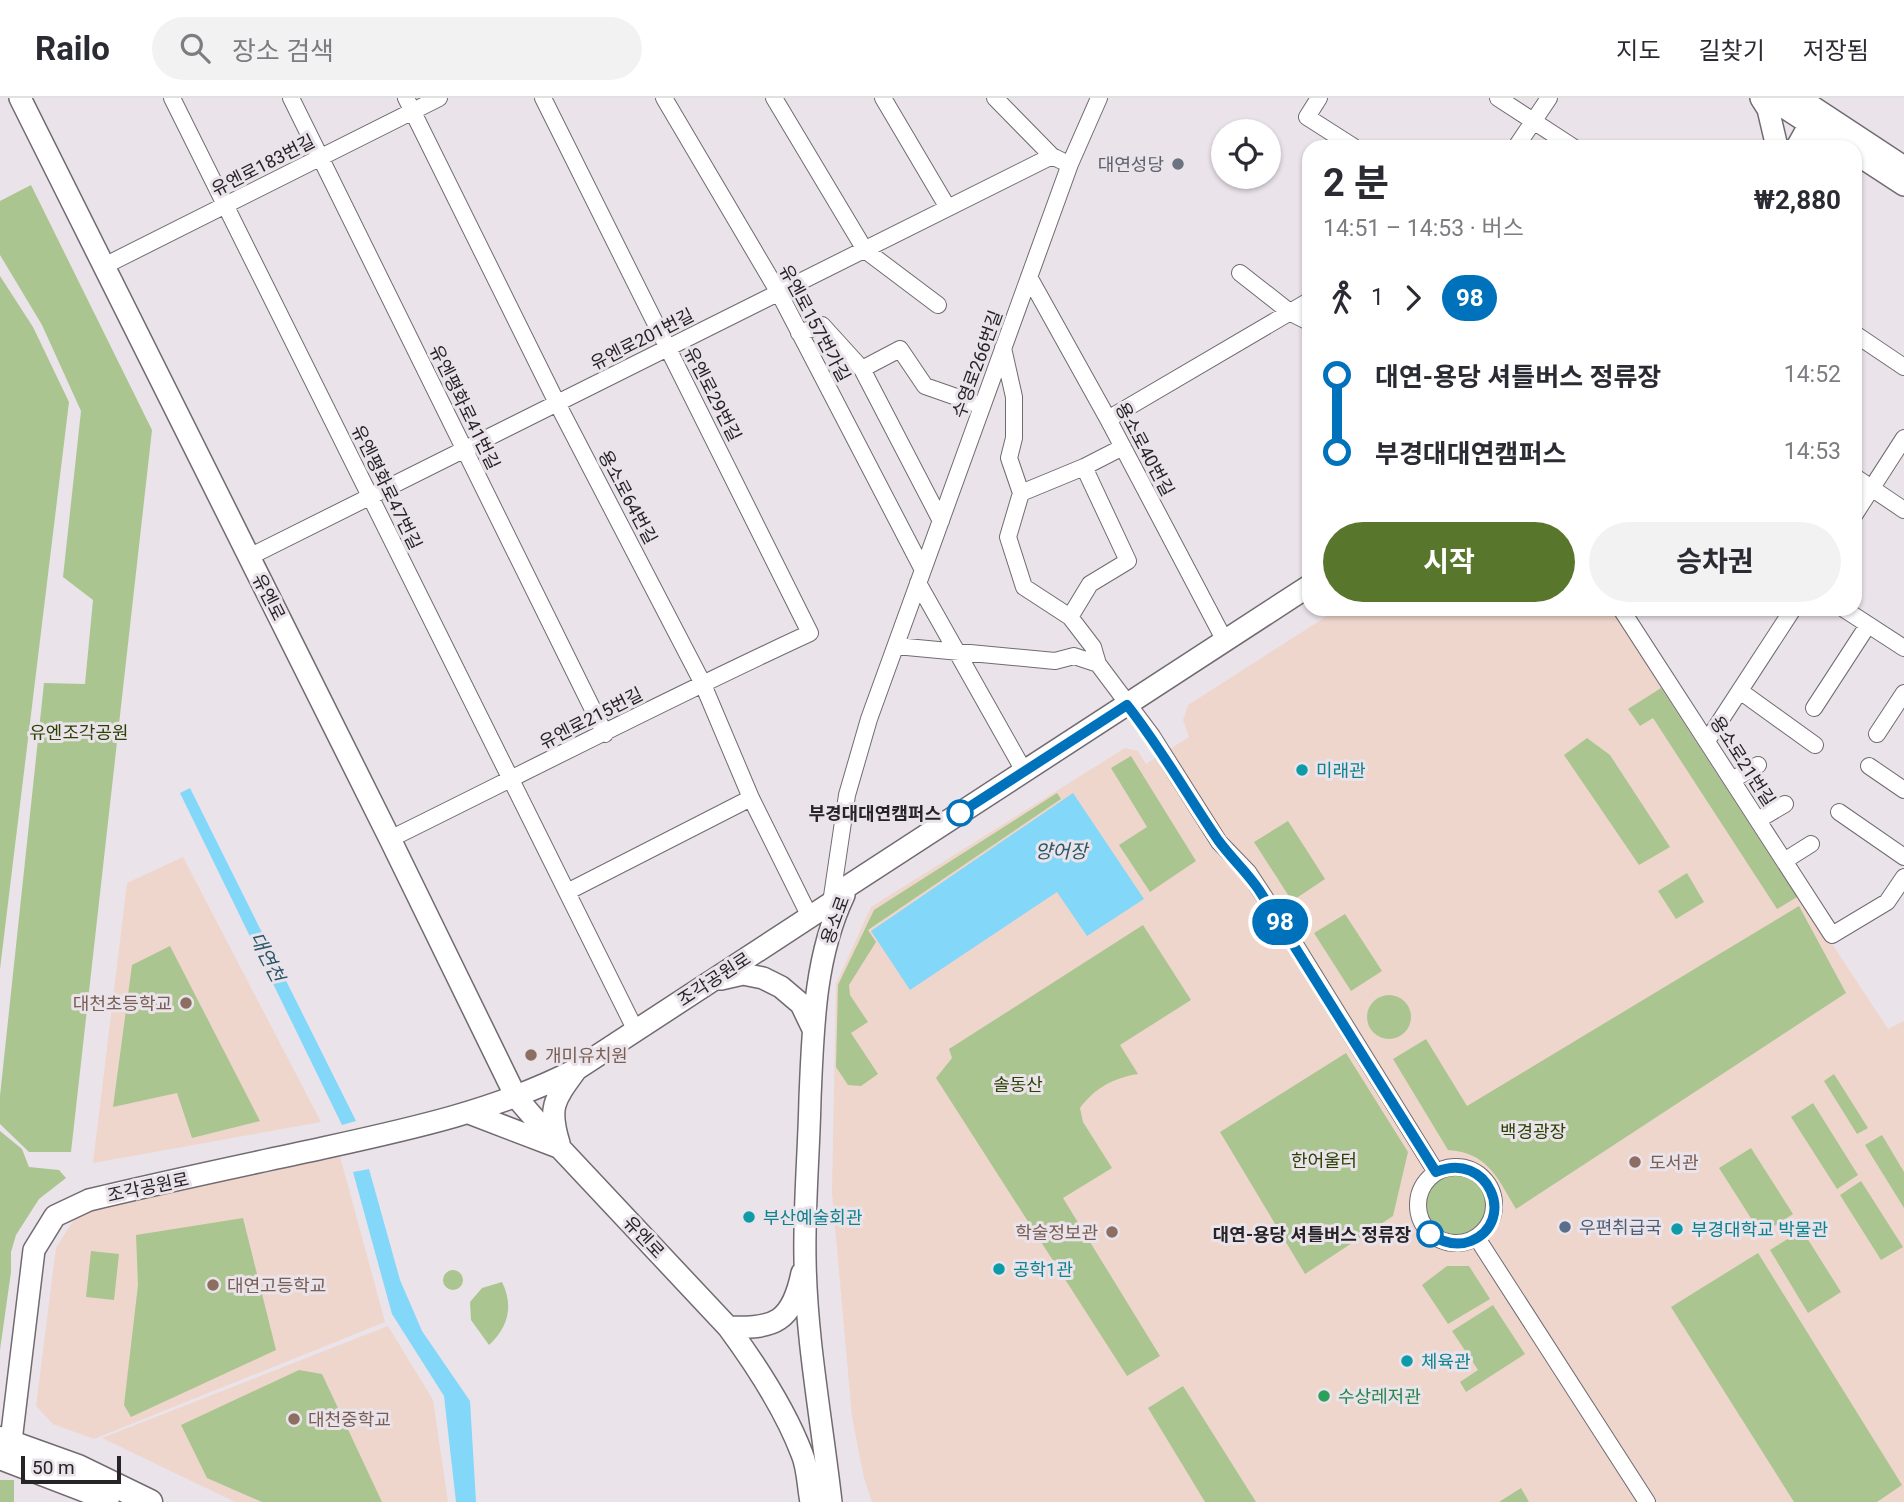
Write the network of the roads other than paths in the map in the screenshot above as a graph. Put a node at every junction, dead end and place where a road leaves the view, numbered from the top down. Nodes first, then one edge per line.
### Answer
1 (20, 98) edge
2 (172, 98) edge
3 (291, 98) edge
4 (439, 98) edge
5 (543, 98) edge
6 (664, 98) edge
7 (775, 98) edge
8 (883, 98) edge
9 (995, 98) edge
10 (1099, 98) edge
11 (1319, 98) edge
12 (1498, 98) edge
13 (1549, 98) edge
14 (1761, 98) edge
15 (1770, 98) edge
16 (1799, 98) edge
17 (410, 105) edge
18 (1534, 121) junction
19 (1810, 124) junction
20 (1334, 140) edge
21 (1521, 140) edge
22 (1562, 140) edge
23 (1775, 140) edge
24 (1801, 140) edge
25 (1834, 140) edge
26 (1052, 156) junction
27 (320, 158) junction
28 (1862, 158) edge
29 (1070, 164) junction
30 (1904, 167) edge
31 (1904, 185) edge
32 (226, 205) junction
33 (948, 208) junction
34 (865, 250) junction
35 (104, 266) junction
36 (1240, 273) dead end
37 (1029, 277) junction
38 (779, 293) junction
39 (938, 305) dead end
40 (1302, 306) edge
41 (1291, 313) junction
42 (1302, 318) edge
43 (799, 333) junction
44 (1862, 339) edge
45 (668, 348) junction
46 (1003, 348) junction
47 (1904, 367) edge
48 (862, 369) junction
49 (557, 403) junction
50 (982, 406) junction
51 (1108, 419) junction
52 (1904, 438) edge
53 (1123, 447) junction
54 (465, 449) junction
55 (1084, 467) junction
56 (1862, 482) edge
57 (1872, 488) junction
58 (1021, 493) junction
59 (370, 496) junction
60 (1862, 503) edge
61 (1904, 510) edge
62 (941, 521) junction
63 (249, 557) junction
64 (920, 577) junction
65 (1302, 591) edge
66 (1626, 616) edge
67 (1788, 616) edge
68 (1854, 616) edge
69 (1070, 617) junction
70 (1868, 625) junction
71 (810, 632) joint
72 (1225, 641) junction
73 (896, 646) junction
74 (1904, 648) edge
75 (957, 652) junction
76 (1098, 664) junction
77 (702, 682) junction
78 (1740, 691) junction
79 (1904, 693) edge
80 (1127, 705) junction
81 (1814, 708) dead end
82 (1877, 733) dead end
83 (605, 734) junction
84 (1707, 741) junction
85 (1815, 745) dead end
86 (1758, 765) dead end
87 (1869, 766) dead end
88 (1024, 771) junction
89 (511, 780) junction
90 (1732, 780) junction
91 (1904, 790) edge
92 (751, 797) junction
93 (1785, 804) dead end
94 (1839, 812) dead end
95 (1758, 820) junction
96 (390, 839) junction
97 (1811, 844) dead end
98 (1904, 857) edge
99 (1784, 860) junction
100 (1904, 877) edge
101 (848, 886) junction
102 (567, 892) junction
103 (1887, 902) junction
104 (831, 903) junction
105 (1904, 903) edge
106 (810, 917) junction
107 (713, 980) junction
108 (635, 1029) junction
109 (813, 1029) junction
110 (577, 1069) junction
111 (516, 1097) junction
112 (469, 1113) junction
113 (560, 1148) junction
114 (1436, 1172) junction
115 (1477, 1238) junction
116 (805, 1259) junction
117 (728, 1327) junction
118 (4, 1446) edge
119 (116, 1502) edge
120 (149, 1502) edge
121 (811, 1502) edge
122 (831, 1502) edge
123 (1647, 1502) edge

1 - 35 main road, 유엔로
2 - 32 street, 유엔평화로47번길
3 - 27 street, 유엔평화로41번길
4 - 17 street, 유엔로183번길
5 - 45 street, 유엔로29번길
6 - 38 street, 유엔로157번가길
7 - 34 street
8 - 33 street
9 - 26 street
10 - 29 street, 수영로266번길
11 - 20 street
12 - 18 street
13 - 18 street
14 - 23 main road
15 - 19 main road
16 - 30 main road
17 - 27 street, 유엔로183번길
17 - 49 street, 용소로64번길
18 - 21 street
18 - 22 street
19 - 24 main road
19 - 25 main road
26 - 29 street
26 - 33 street, 유엔로201번길
27 - 32 street, 유엔로183번길
27 - 54 street, 유엔평화로41번길
28 - 31 main road
29 - 37 street, 수영로266번길
32 - 35 street, 유엔로183번길
32 - 59 street, 유엔평화로47번길
33 - 34 street, 유엔로201번길
34 - 38 street, 유엔로201번길
34 - 39 street
35 - 63 main road, 유엔로
36 - 41 street
37 - 46 street, 수영로266번길
37 - 51 street, 용소로40번길
38 - 43 street, 유엔로157번가길
38 - 45 street, 유엔로201번길
40 - 41 street
41 - 42 street
41 - 51 street
43 - 48 street
43 - 64 street, 유엔로157번가길
44 - 47 street
45 - 49 street, 유엔로201번길
45 - 71 street, 유엔로29번길
46 - 50 street, 수영로266번길
46 - 58 street
48 - 50 street
48 - 62 street
49 - 54 street, 유엔로201번길
49 - 77 street, 용소로64번길
50 - 62 street, 수영로266번길
51 - 53 street, 용소로40번길
52 - 57 street
53 - 55 street
53 - 72 street, 용소로40번길
54 - 59 street, 유엔로201번길
54 - 83 street, 유엔평화로41번길
55 - 58 street
55 - 69 street
56 - 57 street
57 - 60 street
57 - 61 street
58 - 69 street
59 - 63 street, 유엔로201번길
59 - 89 street, 유엔평화로47번길
62 - 64 street, 수영로266번길
63 - 96 main road, 유엔로
64 - 73 street, 수영로266번길
64 - 75 street, 유엔로157번가길
65 - 72 main road, 용소로
66 - 84 street, 용소로21번길
67 - 78 street
68 - 70 street
69 - 76 street
70 - 74 street
70 - 81 street
71 - 77 street, 유엔로215번길
72 - 80 main road, 용소로
73 - 75 street
73 - 104 street, 수영로266번길
75 - 76 street
75 - 88 street, 유엔로157번가길
76 - 80 street
77 - 83 street, 유엔로215번길
77 - 92 street, 용소로64번길
78 - 84 street
78 - 85 street
79 - 82 street
80 - 88 main road, 용소로
80 - 114 street
83 - 89 street, 유엔로215번길
84 - 90 street, 용소로21번길
86 - 90 street
87 - 91 street
88 - 101 main road, 용소로
89 - 96 street, 유엔로215번길
89 - 102 street, 유엔평화로47번길
90 - 95 street, 용소로21번길
92 - 102 street
92 - 106 street, 용소로64번길
93 - 95 street
94 - 98 street
95 - 99 street, 용소로21번길
96 - 111 main road, 유엔로
97 - 99 street
99 - 103 street, 용소로21번길
100 - 103 street
101 - 104 main road, 조각공원로
101 - 109 main road, 용소로
102 - 108 street, 유엔평화로47번길
103 - 105 street
104 - 106 main road, 조각공원로
106 - 107 main road, 조각공원로
107 - 108 main road, 조각공원로
107 - 109 main road
108 - 110 main road, 조각공원로
109 - 116 main road, 용소로
110 - 111 main road, 조각공원로
110 - 113 main road
111 - 112 main road, 조각공원로
111 - 113 main road, 유엔로
112 - 113 main road
112 - 118 main road, 조각공원로
113 - 117 main road, 유엔로
114 - 115 street
114 - 115 street
115 - 123 street
116 - 117 main road
116 - 122 main road, 용소로
117 - 121 main road, 유엔로
118 - 119 highway
118 - 120 highway

